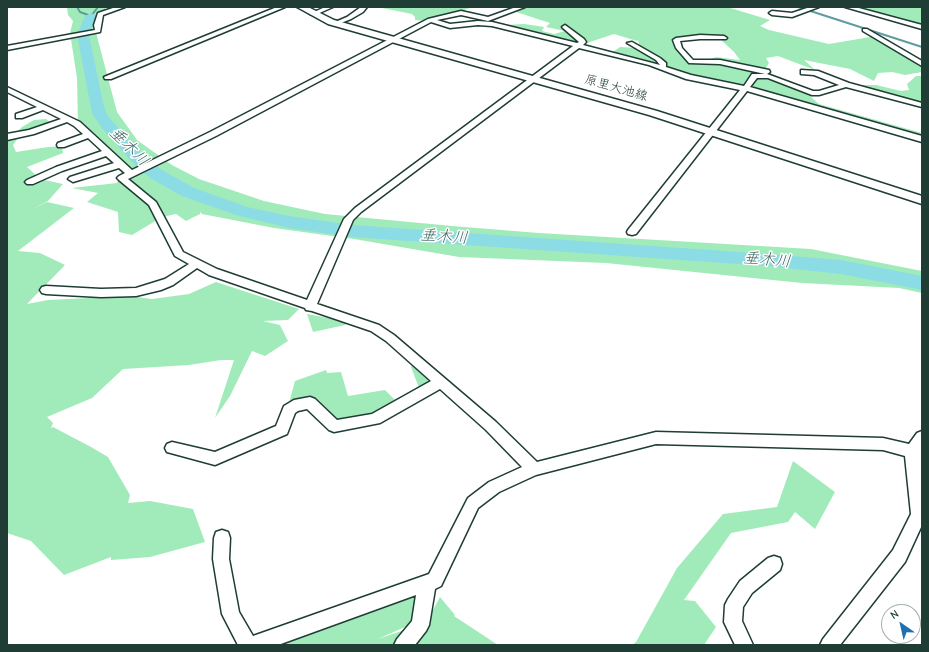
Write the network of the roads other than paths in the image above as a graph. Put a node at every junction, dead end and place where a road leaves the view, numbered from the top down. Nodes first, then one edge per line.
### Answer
1 (122, 7) edge
2 (282, 7) edge
3 (302, 7) edge
4 (330, 7) edge
5 (364, 7) edge
6 (522, 7) edge
7 (848, 7) edge
8 (810, 9) edge
9 (349, 10) dead end
10 (358, 13) junction
11 (772, 13) dead end
12 (313, 14) junction
13 (430, 20) junction
14 (336, 23) junction
15 (565, 27) dead end
16 (922, 27) edge
17 (865, 30) dead end
18 (724, 38) dead end
19 (393, 39) junction
20 (630, 43) dead end
21 (579, 46) junction
22 (7, 48) edge
23 (922, 64) edge
24 (661, 67) junction
25 (804, 72) dead end
26 (108, 77) dead end
27 (534, 80) junction
28 (846, 85) junction
29 (744, 88) junction
30 (7, 89) edge
31 (825, 92) junction
32 (922, 105) edge
33 (44, 108) junction
34 (19, 116) dead end
35 (68, 119) junction
36 (711, 131) junction
37 (89, 135) junction
38 (7, 137) edge
39 (922, 139) edge
40 (61, 145) dead end
41 (108, 152) junction
42 (121, 164) junction
43 (131, 174) junction
44 (74, 179) dead end
45 (30, 182) dead end
46 (922, 200) edge
47 (632, 232) dead end
48 (197, 263) junction
49 (46, 290) dead end
50 (310, 306) junction
51 (441, 382) junction
52 (922, 437) edge
53 (172, 448) dead end
54 (917, 454) edge
55 (534, 469) junction
56 (222, 538) dead end
57 (774, 564) dead end
58 (427, 583) junction
59 (248, 645) edge
60 (253, 645) edge
61 (404, 645) edge
62 (744, 645) edge
63 (829, 645) edge

1 - 22 street
2 - 26 street
3 - 12 main road, 原里大池線
4 - 12 street
5 - 10 street
6 - 13 street
7 - 16 street
8 - 11 street
9 - 10 street
10 - 14 street
12 - 14 main road, 原里大池線
13 - 19 street
13 - 21 street
14 - 19 main road, 原里大池線
15 - 21 street
17 - 23 street
18 - 31 street
19 - 27 main road, 原里大池線
19 - 43 street
20 - 24 street
21 - 24 street
21 - 27 street
24 - 29 street
25 - 28 street
27 - 36 main road, 原里大池線
27 - 50 street
28 - 31 street
28 - 32 street
29 - 31 street
29 - 36 street
29 - 39 street
30 - 33 street
33 - 34 street
33 - 35 street
35 - 37 street
35 - 38 street
36 - 46 main road, 原里大池線
36 - 47 street
37 - 40 street
37 - 41 street
41 - 42 street
41 - 45 street
42 - 43 street
42 - 44 street
43 - 48 street
48 - 49 street
48 - 50 street
50 - 51 street
51 - 53 street
51 - 55 street
52 - 54 street
54 - 55 street
54 - 63 street
55 - 58 street
56 - 59 street
57 - 62 street
58 - 60 street
58 - 61 street

